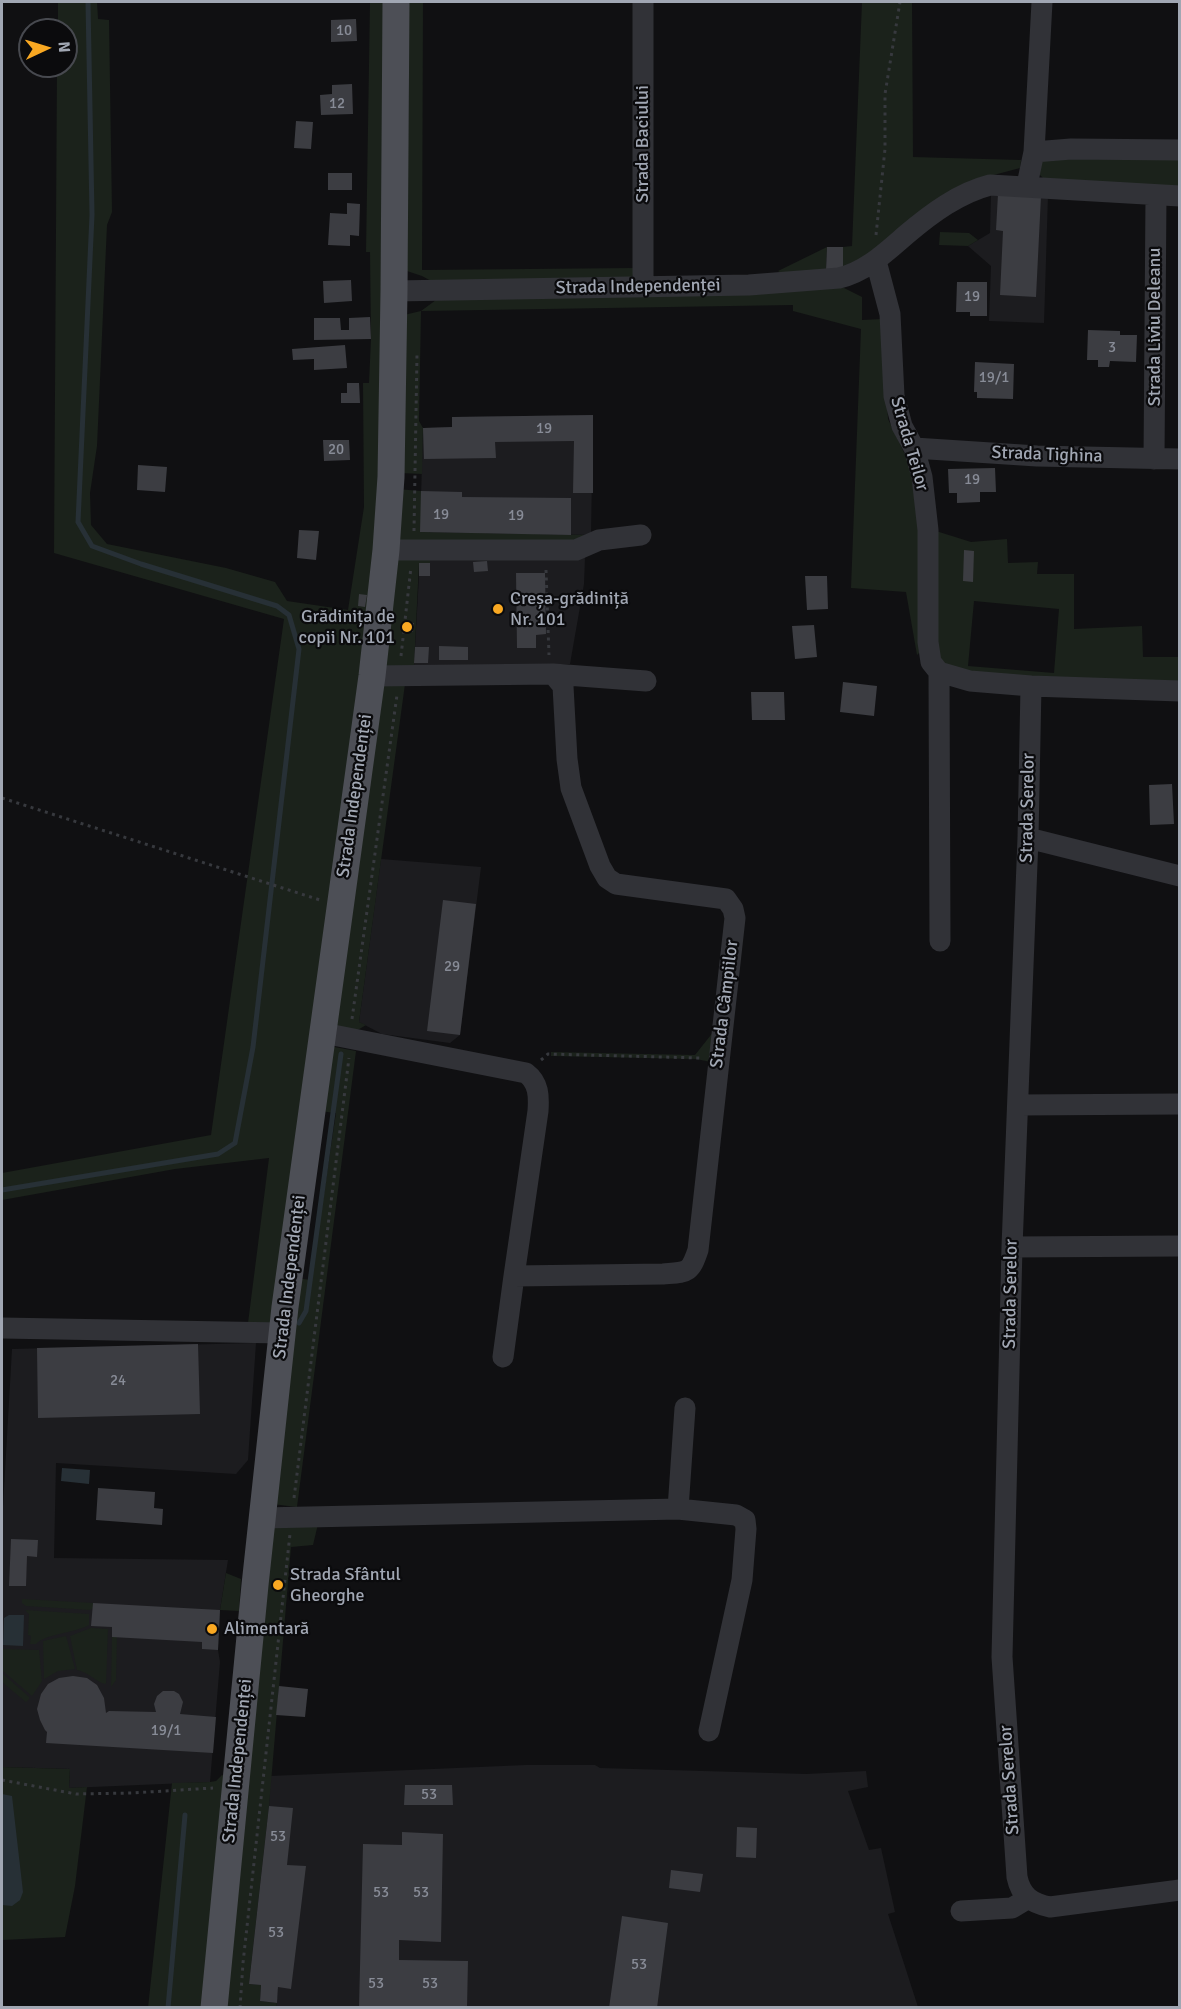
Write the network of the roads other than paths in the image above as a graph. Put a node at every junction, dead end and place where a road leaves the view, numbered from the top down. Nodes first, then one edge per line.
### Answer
1 (396, 2) edge
2 (643, 2) edge
3 (1042, 2) edge
4 (1179, 150) edge
5 (1034, 152) junction
6 (1027, 185) junction
7 (1156, 195) junction
8 (1179, 196) edge
9 (876, 261) junction
10 (643, 287) junction
11 (394, 291) junction
12 (914, 448) junction
13 (1154, 459) junction
14 (1179, 459) edge
15 (640, 536) dead end
16 (386, 550) junction
17 (939, 672) junction
18 (553, 674) junction
19 (372, 676) junction
20 (646, 681) dead end
21 (1031, 686) junction
22 (1179, 691) edge
23 (1028, 838) junction
24 (1179, 876) edge
25 (940, 941) dead end
26 (322, 1033) junction
27 (1179, 1104) edge
28 (1018, 1105) junction
29 (1179, 1246) edge
30 (1012, 1247) junction
31 (514, 1276) junction
32 (2, 1328) edge
33 (282, 1334) junction
34 (503, 1357) dead end
35 (685, 1408) dead end
36 (678, 1509) junction
37 (262, 1518) junction
38 (709, 1731) dead end
39 (1179, 1890) edge
40 (1028, 1899) junction
41 (961, 1911) dead end
42 (214, 2007) edge

1 - 11 main road, Strada Independenței
2 - 10 street, Strada Baciului
3 - 5 street
4 - 5 street
5 - 6 street
6 - 7 street
6 - 9 street
7 - 8 street
7 - 13 street, Strada Liviu Deleanu
9 - 10 street, Strada Independenței
9 - 12 street, Strada Teilor
10 - 11 street, Strada Independenței
11 - 16 main road, Strada Independenței
12 - 13 street, Strada Tighina
12 - 17 street, Strada Teilor
13 - 14 street, Strada Tighina
15 - 16 street
16 - 19 main road, Strada Independenței
17 - 21 street
17 - 25 street
18 - 19 street
18 - 20 street
18 - 31 street, Strada Câmpiilor
19 - 26 main road, Strada Independenței
21 - 22 street
21 - 23 street, Strada Serelor
23 - 24 street
23 - 28 street, Strada Serelor
26 - 31 street
26 - 33 main road, Strada Independenței
27 - 28 street
28 - 30 street, Strada Serelor
29 - 30 street
30 - 40 street, Strada Serelor
31 - 34 street
32 - 33 street
33 - 37 main road, Strada Independenței
35 - 36 street
36 - 37 street
36 - 38 street
37 - 42 main road, Strada Independenței
39 - 40 street
40 - 41 street

